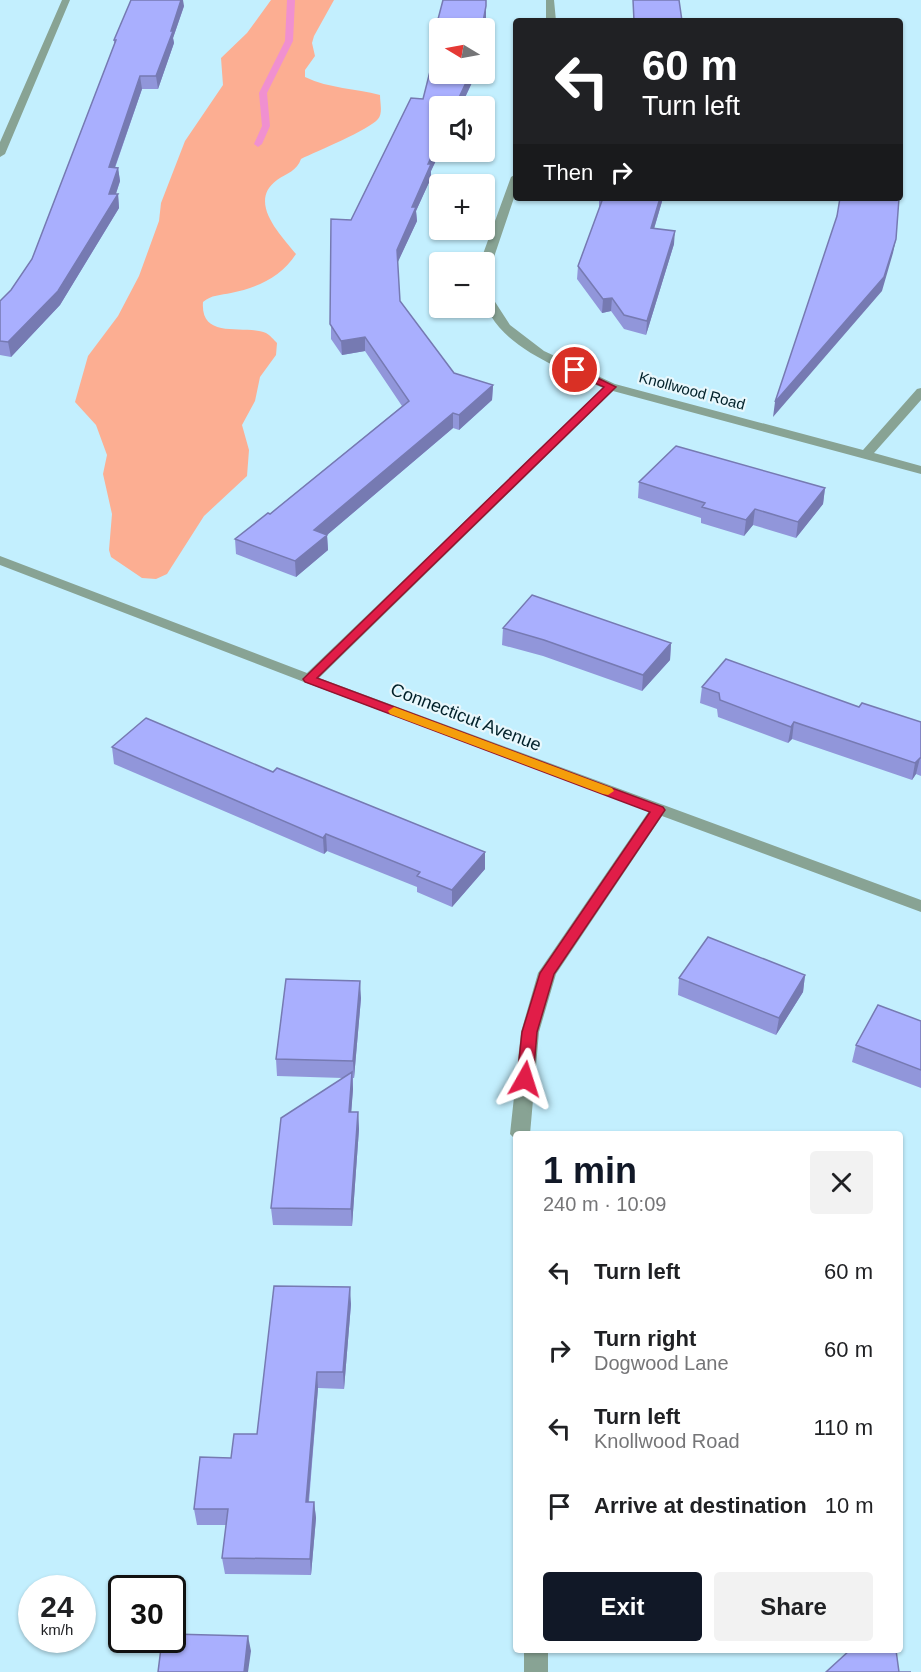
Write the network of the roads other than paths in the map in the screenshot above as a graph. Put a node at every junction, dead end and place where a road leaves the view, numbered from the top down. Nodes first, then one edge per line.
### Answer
1 (66, 0) edge
2 (550, 0) edge
3 (551, 18) edge
4 (0, 154) edge
5 (513, 186) edge
6 (490, 252) edge
7 (495, 311) edge
8 (611, 387) junction
9 (921, 392) edge
10 (866, 455) junction
11 (921, 470) edge
12 (0, 560) edge
13 (309, 679) junction
14 (658, 810) junction
15 (921, 906) edge
16 (520, 1131) edge
17 (536, 1653) edge
18 (536, 1672) edge

1 - 4 street
2 - 3 street
5 - 6 street
7 - 8 street, Knollwood Road
8 - 10 street, Knollwood Road
8 - 13 street
9 - 10 street
10 - 11 street, Knollwood Road
12 - 13 street, Connecticut Avenue
13 - 14 street, Connecticut Avenue
14 - 15 street, Connecticut Avenue
14 - 16 street
17 - 18 street

